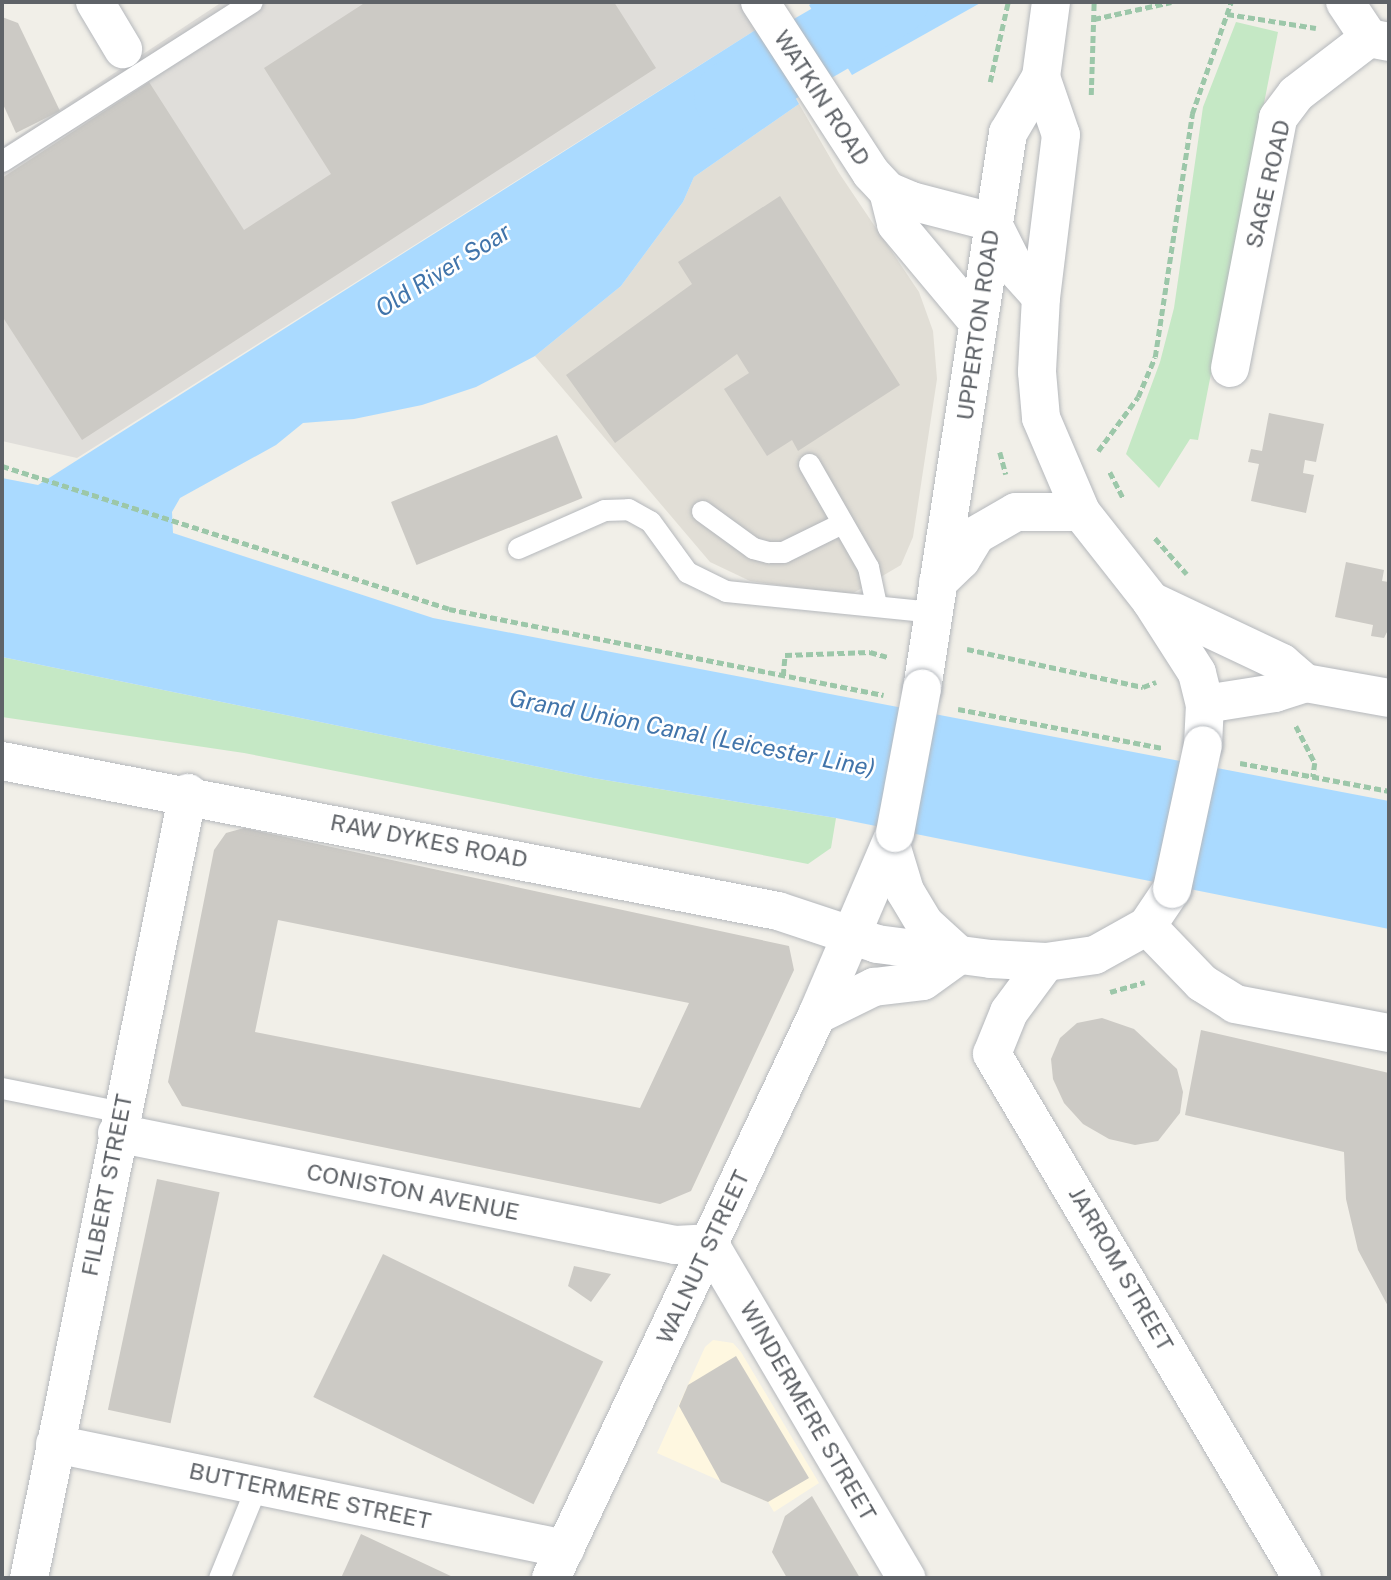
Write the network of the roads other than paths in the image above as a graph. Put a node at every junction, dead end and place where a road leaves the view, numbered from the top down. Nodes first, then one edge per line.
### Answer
1 (95, 2) edge
2 (252, 2) edge
3 (760, 2) edge
4 (1345, 2) edge
5 (1050, 4) edge
6 (1379, 40) edge
7 (123, 49) dead end
8 (1041, 77) junction
9 (2, 161) edge
10 (888, 191) junction
11 (992, 222) junction
12 (1041, 297) junction
13 (978, 322) junction
14 (1230, 368) dead end
15 (809, 464) dead end
16 (702, 511) dead end
17 (1081, 512) junction
18 (842, 523) junction
19 (518, 548) dead end
20 (1151, 601) junction
21 (876, 605) junction
22 (933, 612) junction
23 (1305, 683) junction
24 (1201, 689) junction
25 (1389, 698) edge
26 (2, 761) edge
27 (188, 793) junction
28 (893, 841) junction
29 (1147, 926) junction
30 (853, 936) junction
31 (959, 955) junction
32 (1046, 962) junction
33 (817, 1015) junction
34 (1389, 1033) edge
35 (2, 1088) edge
36 (120, 1122) junction
37 (709, 1243) junction
38 (55, 1444) junction
39 (257, 1485) junction
40 (558, 1564) edge
41 (29, 1578) edge
42 (219, 1578) edge
43 (906, 1578) edge
44 (1302, 1578) edge

1 - 7 street
2 - 9 lane
3 - 10 street, WATKIN ROAD
4 - 6 street
5 - 8 street, UPPERTON ROAD
6 - 14 street, SAGE ROAD
8 - 11 street, UPPERTON ROAD
8 - 12 street, UPPERTON ROAD
10 - 11 street, WATKIN ROAD
10 - 13 street, WATKIN ROAD
11 - 12 street
11 - 13 street, UPPERTON ROAD
12 - 17 street, UPPERTON ROAD
13 - 22 street, UPPERTON ROAD
15 - 18 lane
16 - 18 lane
17 - 20 street, UPPERTON ROAD
17 - 22 street
18 - 21 lane
19 - 21 lane
20 - 23 street
20 - 24 street, UPPERTON ROAD
21 - 22 lane
22 - 28 street, UPPERTON ROAD, bridge
23 - 24 street
23 - 25 street
24 - 29 street, bridge
26 - 27 street, RAW DYKES ROAD
27 - 30 street, RAW DYKES ROAD
27 - 36 street, FILBERT STREET
28 - 30 street, UPPERTON ROAD
28 - 31 street, UPPERTON ROAD
29 - 32 street
29 - 34 street
30 - 31 street
30 - 33 street, WALNUT STREET
31 - 32 street
31 - 33 street
32 - 44 street, JARROM STREET
33 - 37 street, WALNUT STREET
35 - 36 lane
36 - 37 street, CONISTON AVENUE
36 - 38 street, FILBERT STREET
37 - 40 street, WALNUT STREET
37 - 43 street, WINDERMERE STREET
38 - 39 street, BUTTERMERE STREET
38 - 41 street, FILBERT STREET
39 - 40 street, BUTTERMERE STREET
39 - 42 lane

